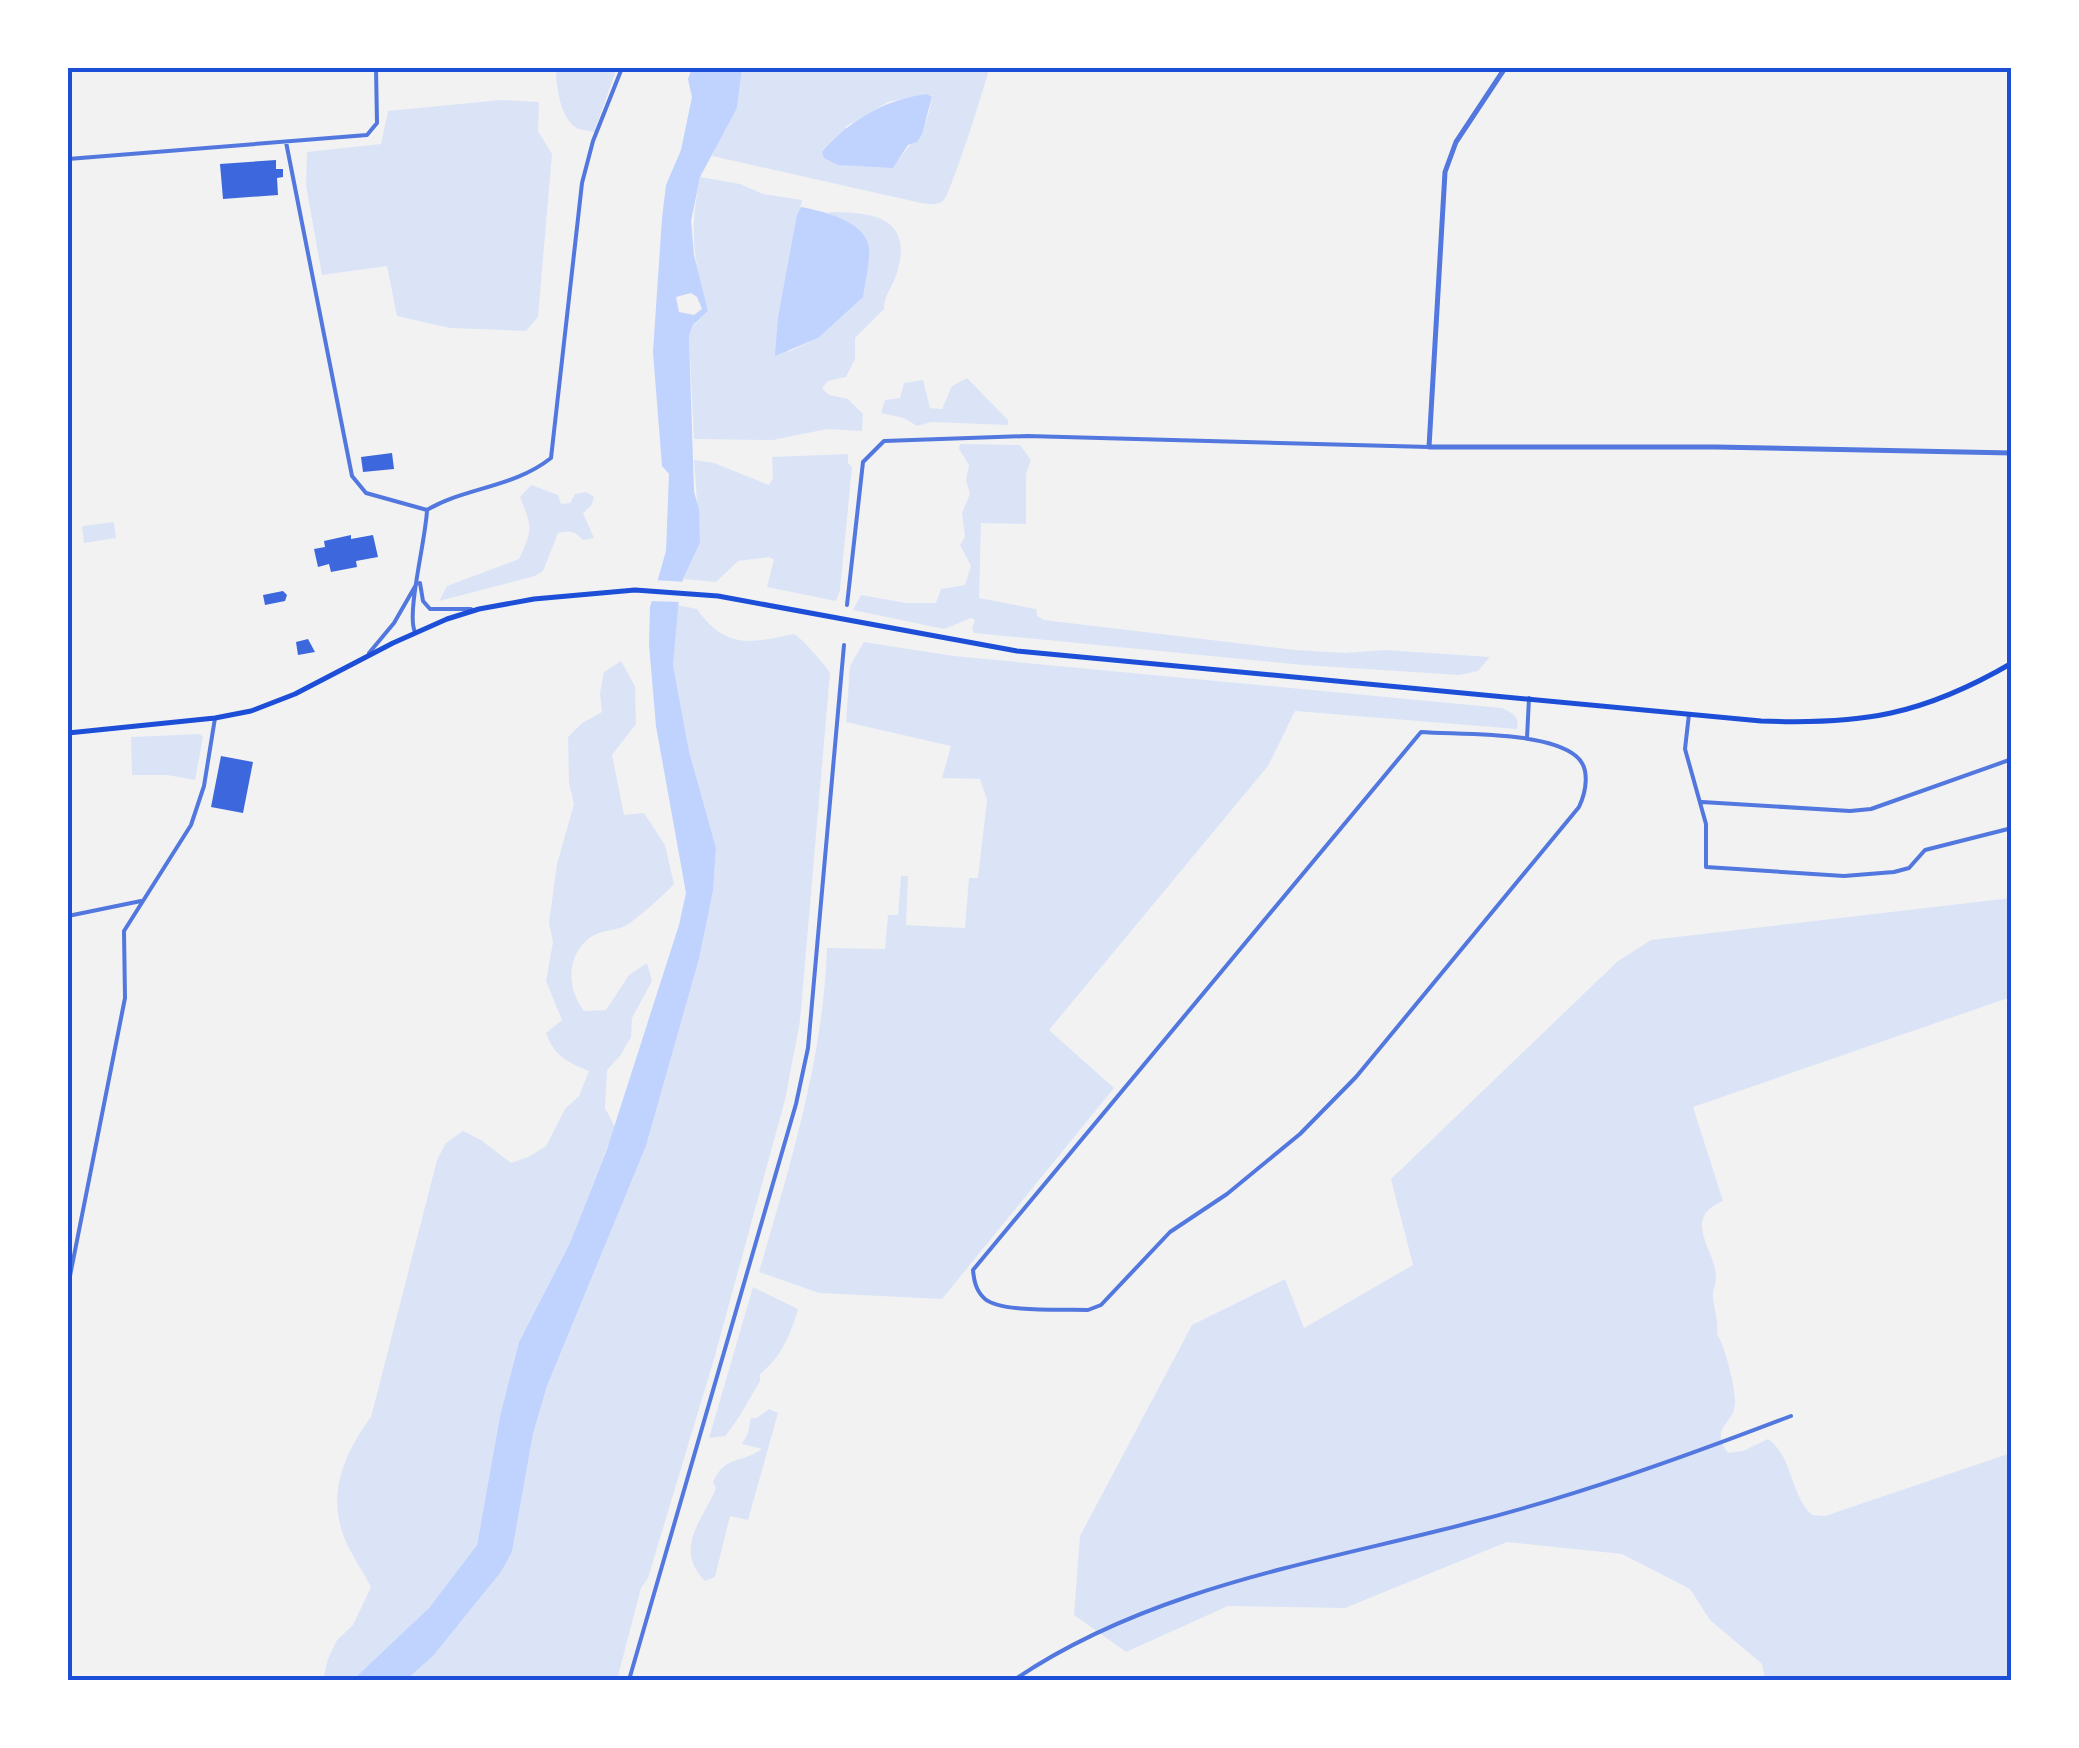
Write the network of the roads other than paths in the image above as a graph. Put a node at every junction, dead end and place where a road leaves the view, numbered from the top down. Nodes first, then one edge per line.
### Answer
1 (376, 68) edge
2 (622, 68) edge
3 (1505, 68) edge
4 (286, 142) junction
5 (68, 159) edge
6 (1429, 448) junction
7 (2012, 453) edge
8 (427, 510) junction
9 (419, 578) junction
10 (847, 606) dead end
11 (479, 609) junction
12 (415, 632) junction
13 (844, 645) dead end
14 (365, 658) junction
15 (2012, 663) edge
16 (1529, 698) junction
17 (1689, 714) junction
18 (215, 718) junction
19 (68, 732) edge
20 (1527, 740) junction
21 (2012, 759) edge
22 (1702, 802) junction
23 (2012, 828) edge
24 (141, 901) junction
25 (68, 916) edge
26 (68, 1286) edge
27 (1790, 1416) dead end
28 (629, 1680) edge
29 (1014, 1680) edge

1 - 4 street
2 - 8 street
3 - 6 street
4 - 5 street
4 - 8 street
6 - 7 street
6 - 10 street
8 - 9 street
9 - 11 street
9 - 12 street
9 - 14 street
11 - 12 main road
11 - 16 main road
12 - 14 main road
13 - 28 street
14 - 18 main road
15 - 17 main road
16 - 17 main road
16 - 20 street
17 - 22 street
18 - 19 main road
18 - 24 street
20 - 20 street
21 - 22 street
22 - 23 street
24 - 25 street
24 - 26 street
27 - 29 street

